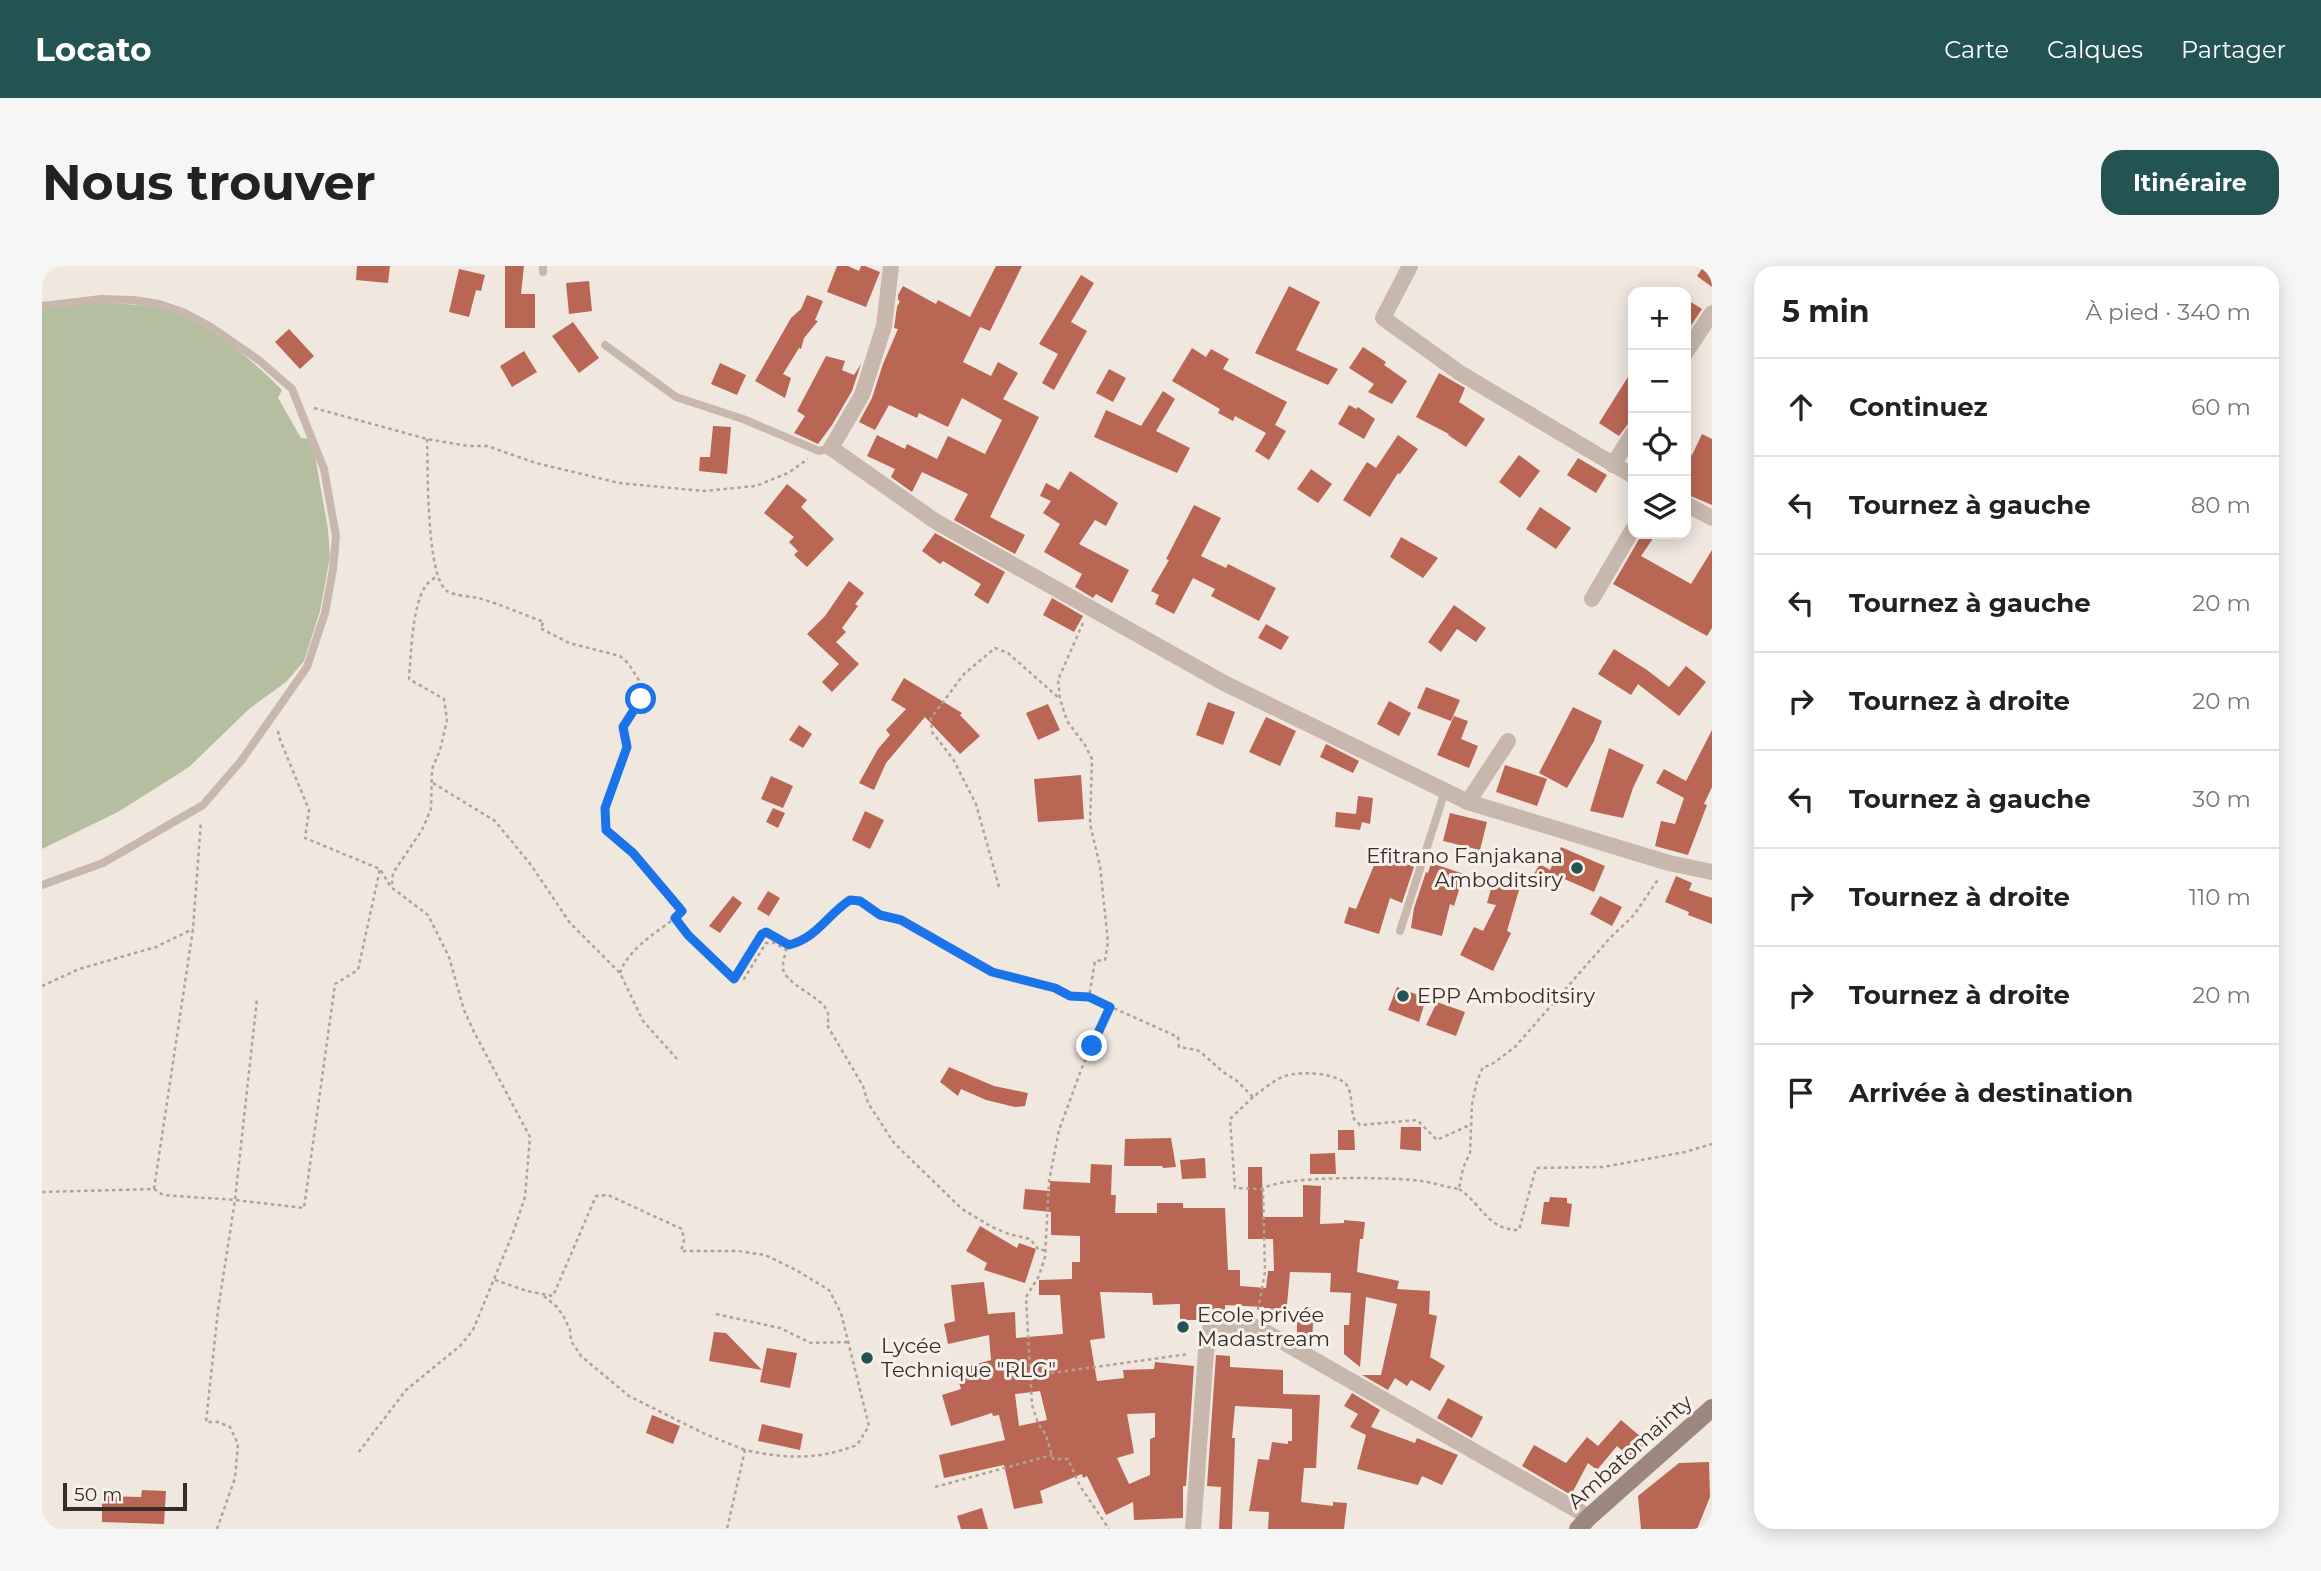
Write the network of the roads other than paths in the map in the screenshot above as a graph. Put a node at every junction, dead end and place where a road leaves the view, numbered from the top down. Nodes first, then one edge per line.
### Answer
1 (891, 266) edge
2 (1410, 266) edge
3 (42, 306) edge
4 (1712, 313) edge
5 (605, 345) dead end
6 (1687, 350) edge
7 (1628, 441) edge
8 (825, 450) junction
9 (1613, 465) junction
10 (1628, 473) edge
11 (1691, 507) edge
12 (1712, 518) edge
13 (1628, 538) edge
14 (1592, 599) dead end
15 (1508, 741) dead end
16 (1445, 791) junction
17 (1468, 802) junction
18 (1712, 872) edge
19 (42, 885) edge
20 (1399, 931) dead end
21 (1712, 1408) edge
22 (1584, 1523) edge
23 (1193, 1529) edge

1 - 8 street
2 - 9 street
3 - 19 lane
4 - 6 street
5 - 8 lane
7 - 9 street
8 - 16 street
9 - 10 street
11 - 12 street
13 - 14 street
15 - 17 street
16 - 17 street
16 - 20 lane
17 - 18 street
21 - 22 main road, Ambatomainty
22 - 23 street

